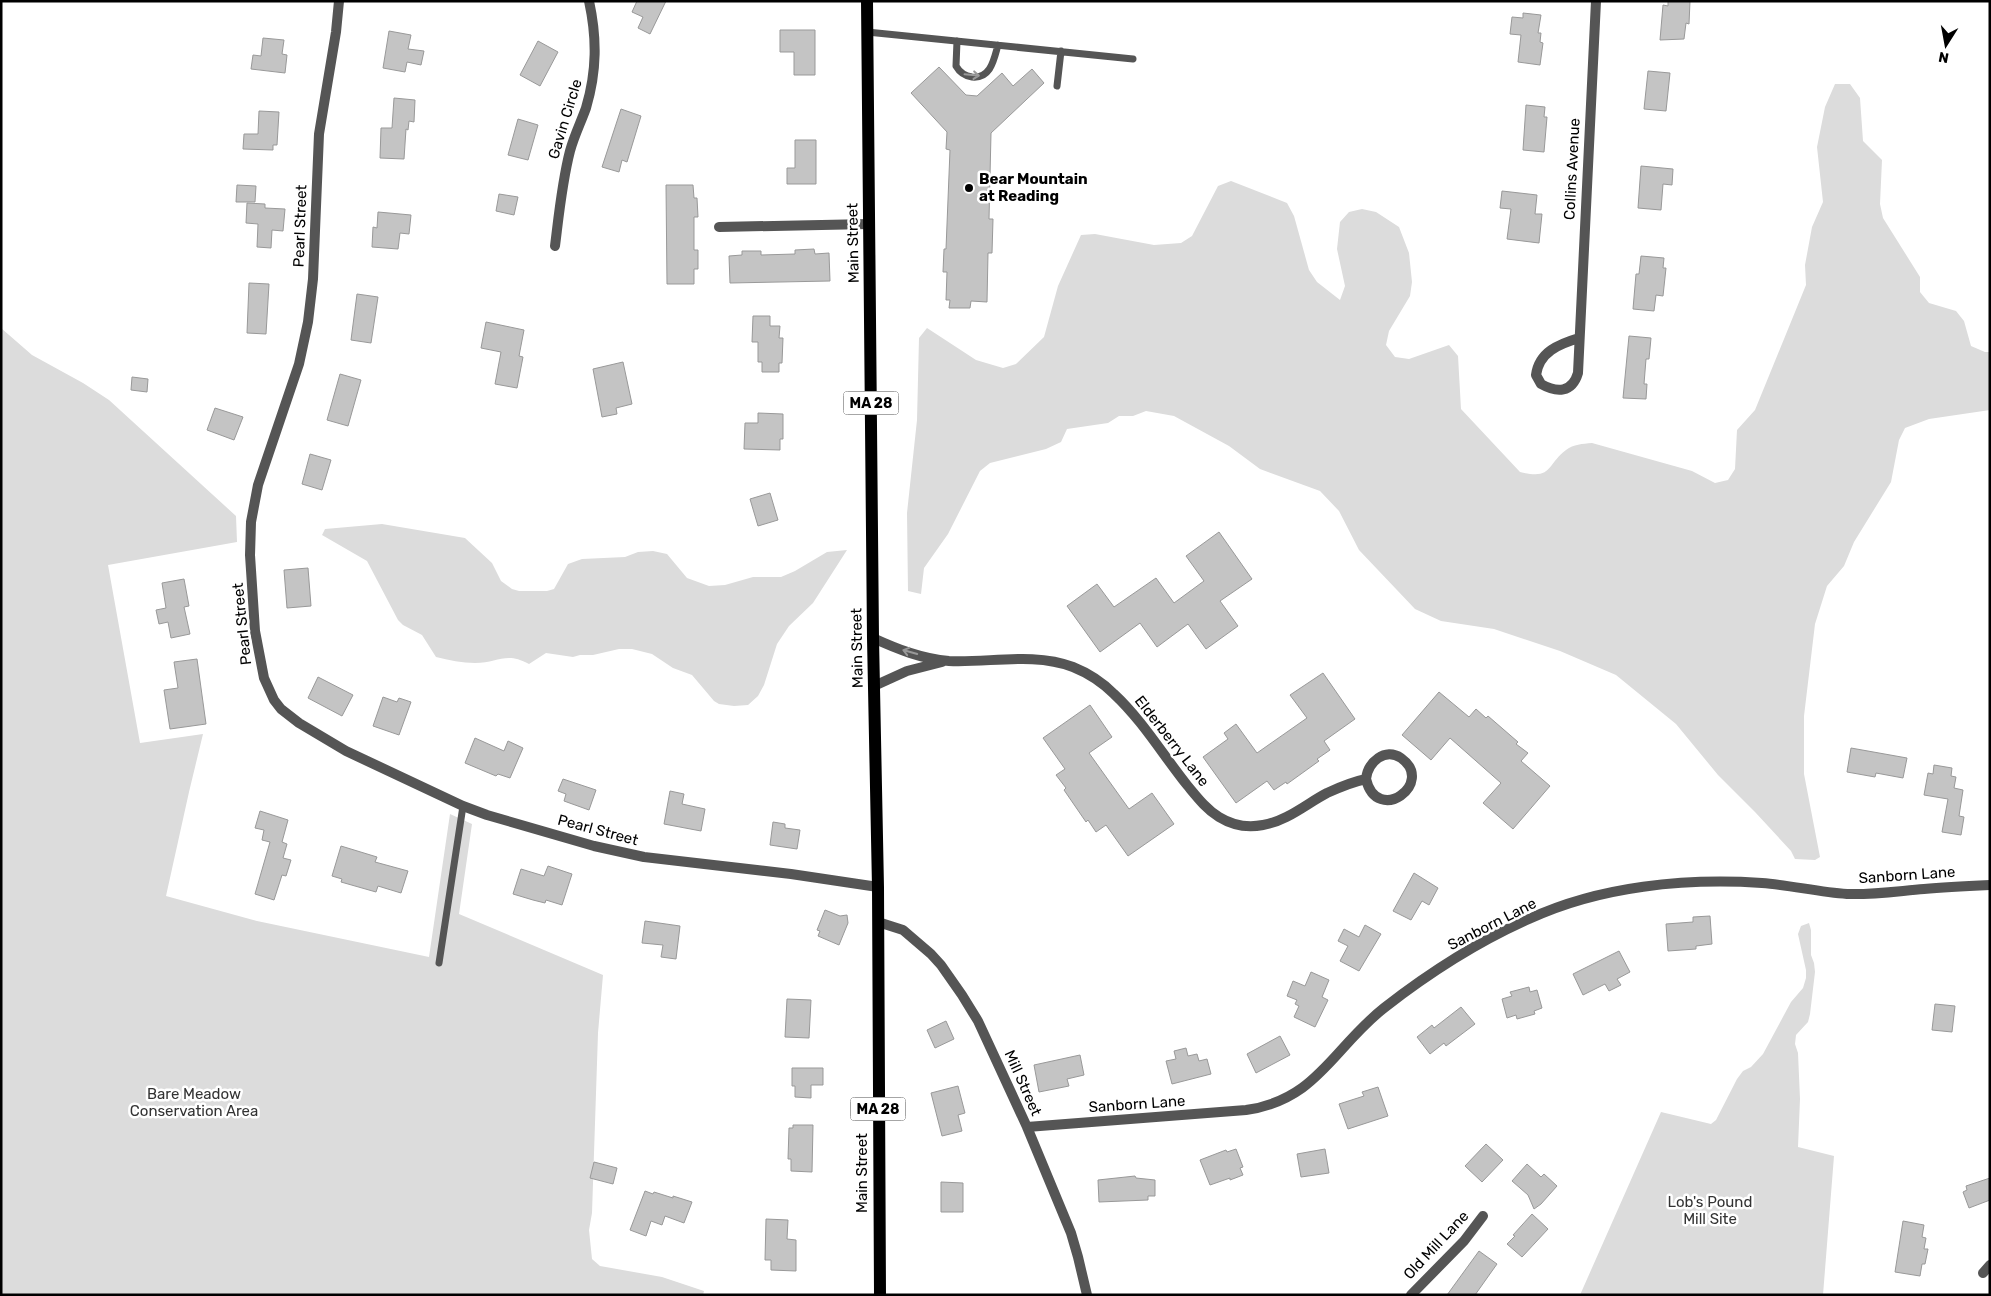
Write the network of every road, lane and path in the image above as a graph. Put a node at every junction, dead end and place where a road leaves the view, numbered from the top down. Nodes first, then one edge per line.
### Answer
1 (339, 1) edge
2 (589, 1) edge
3 (867, 1) edge
4 (1596, 1) edge
5 (867, 32) junction
6 (957, 41) junction
7 (998, 45) junction
8 (1061, 51) junction
9 (1133, 59) dead end
10 (1057, 86) dead end
11 (869, 224) junction
12 (719, 227) dead end
13 (555, 246) dead end
14 (1579, 338) junction
15 (873, 638) junction
16 (948, 660) junction
17 (874, 686) junction
18 (1366, 778) junction
19 (464, 806) junction
20 (1990, 885) edge
21 (878, 887) junction
22 (878, 922) junction
23 (439, 963) dead end
24 (1027, 1128) junction
25 (1483, 1216) dead end
26 (880, 1295) edge
27 (1087, 1295) edge
28 (1411, 1295) edge

1 - 19 street, Pearl Street
2 - 13 street, Gavin Circle
3 - 5 main road, Main Street / MA 28
4 - 14 street, Collins Avenue
5 - 6 lane
5 - 11 main road, Main Street / MA 28
6 - 7 lane
6 -> 7 lane
7 - 8 lane
8 - 9 lane
8 - 10 lane
11 - 12 street
11 - 15 main road, Main Street / MA 28
14 - 14 street, Collins Avenue
16 -> 15 street, Elderberry Lane
15 - 17 main road, Main Street / MA 28
16 - 17 street, Elderberry Lane
16 - 18 street, Elderberry Lane
17 - 21 main road, Main Street / MA 28
18 - 18 street
19 - 21 street, Pearl Street
19 - 23 lane
20 - 24 street, Sanborn Lane
21 - 22 main road, Main Street / MA 28
22 - 24 street, Mill Street
22 - 26 main road, Main Street / MA 28
24 - 27 street, Mill Street
25 - 28 street, Old Mill Lane

